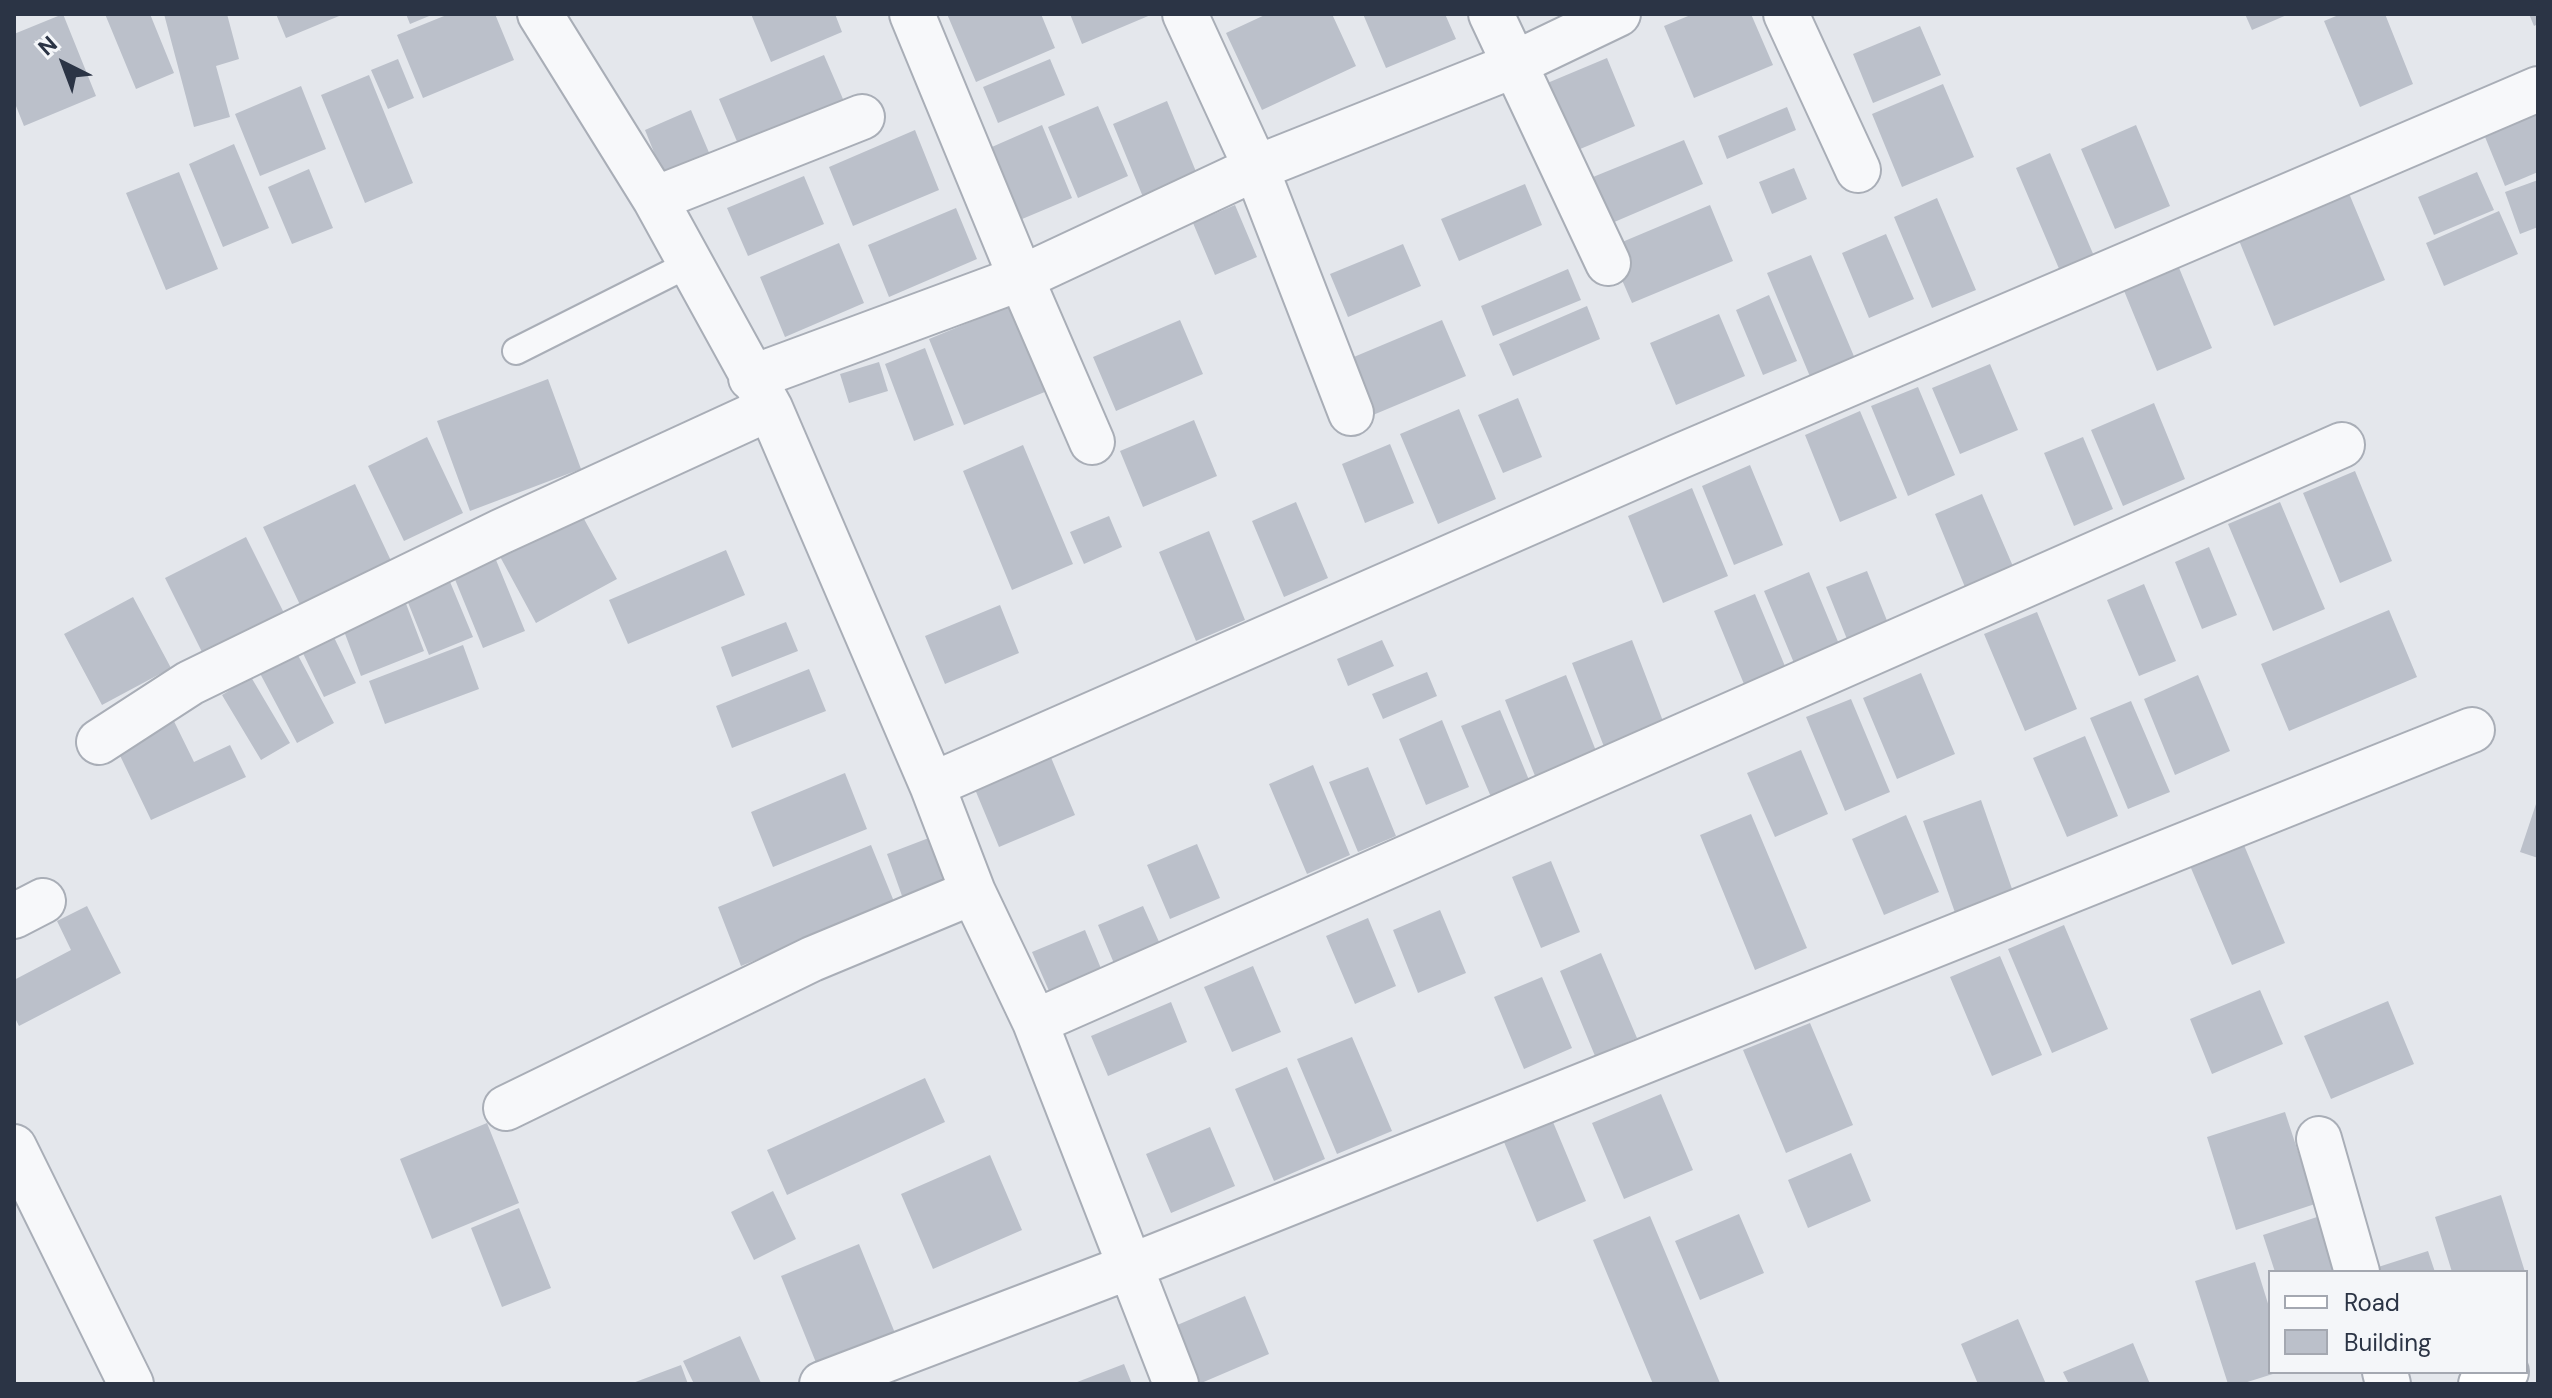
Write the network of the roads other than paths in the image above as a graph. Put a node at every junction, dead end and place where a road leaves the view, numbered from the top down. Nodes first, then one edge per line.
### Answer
1 (540, 14) edge
2 (912, 14) edge
3 (1185, 14) edge
4 (1491, 14) edge
5 (1618, 14) edge
6 (1786, 14) edge
7 (1513, 63) junction
8 (2538, 89) edge
9 (862, 117) dead end
10 (1256, 168) junction
11 (1858, 170) dead end
12 (655, 199) junction
13 (1608, 263) dead end
14 (689, 264) junction
15 (1021, 278) junction
16 (516, 351) dead end
17 (760, 393) junction
18 (1351, 413) dead end
19 (1092, 442) dead end
20 (2342, 445) dead end
21 (2472, 730) dead end
22 (99, 742) dead end
23 (932, 785) junction
24 (973, 892) junction
25 (1035, 1022) junction
26 (506, 1108) dead end
27 (2319, 1139) dead end
28 (14, 1147) edge
29 (1129, 1267) junction
30 (2356, 1270) edge
31 (2502, 1374) edge
32 (131, 1384) edge
33 (822, 1384) edge
34 (1176, 1384) edge
35 (2481, 1384) edge

1 - 12 street
2 - 15 street
3 - 10 street
4 - 7 street
5 - 7 street
6 - 11 street
7 - 10 street
7 - 13 street
8 - 23 street
9 - 12 street
10 - 15 street
10 - 18 street
12 - 14 street
14 - 16 lane
14 - 17 street
15 - 17 street
15 - 19 street
17 - 22 street
17 - 23 street
20 - 25 street
21 - 29 street
23 - 24 street
24 - 25 street
24 - 26 street
25 - 29 street
27 - 30 street
28 - 32 street
29 - 33 street
29 - 34 street
31 - 35 street

